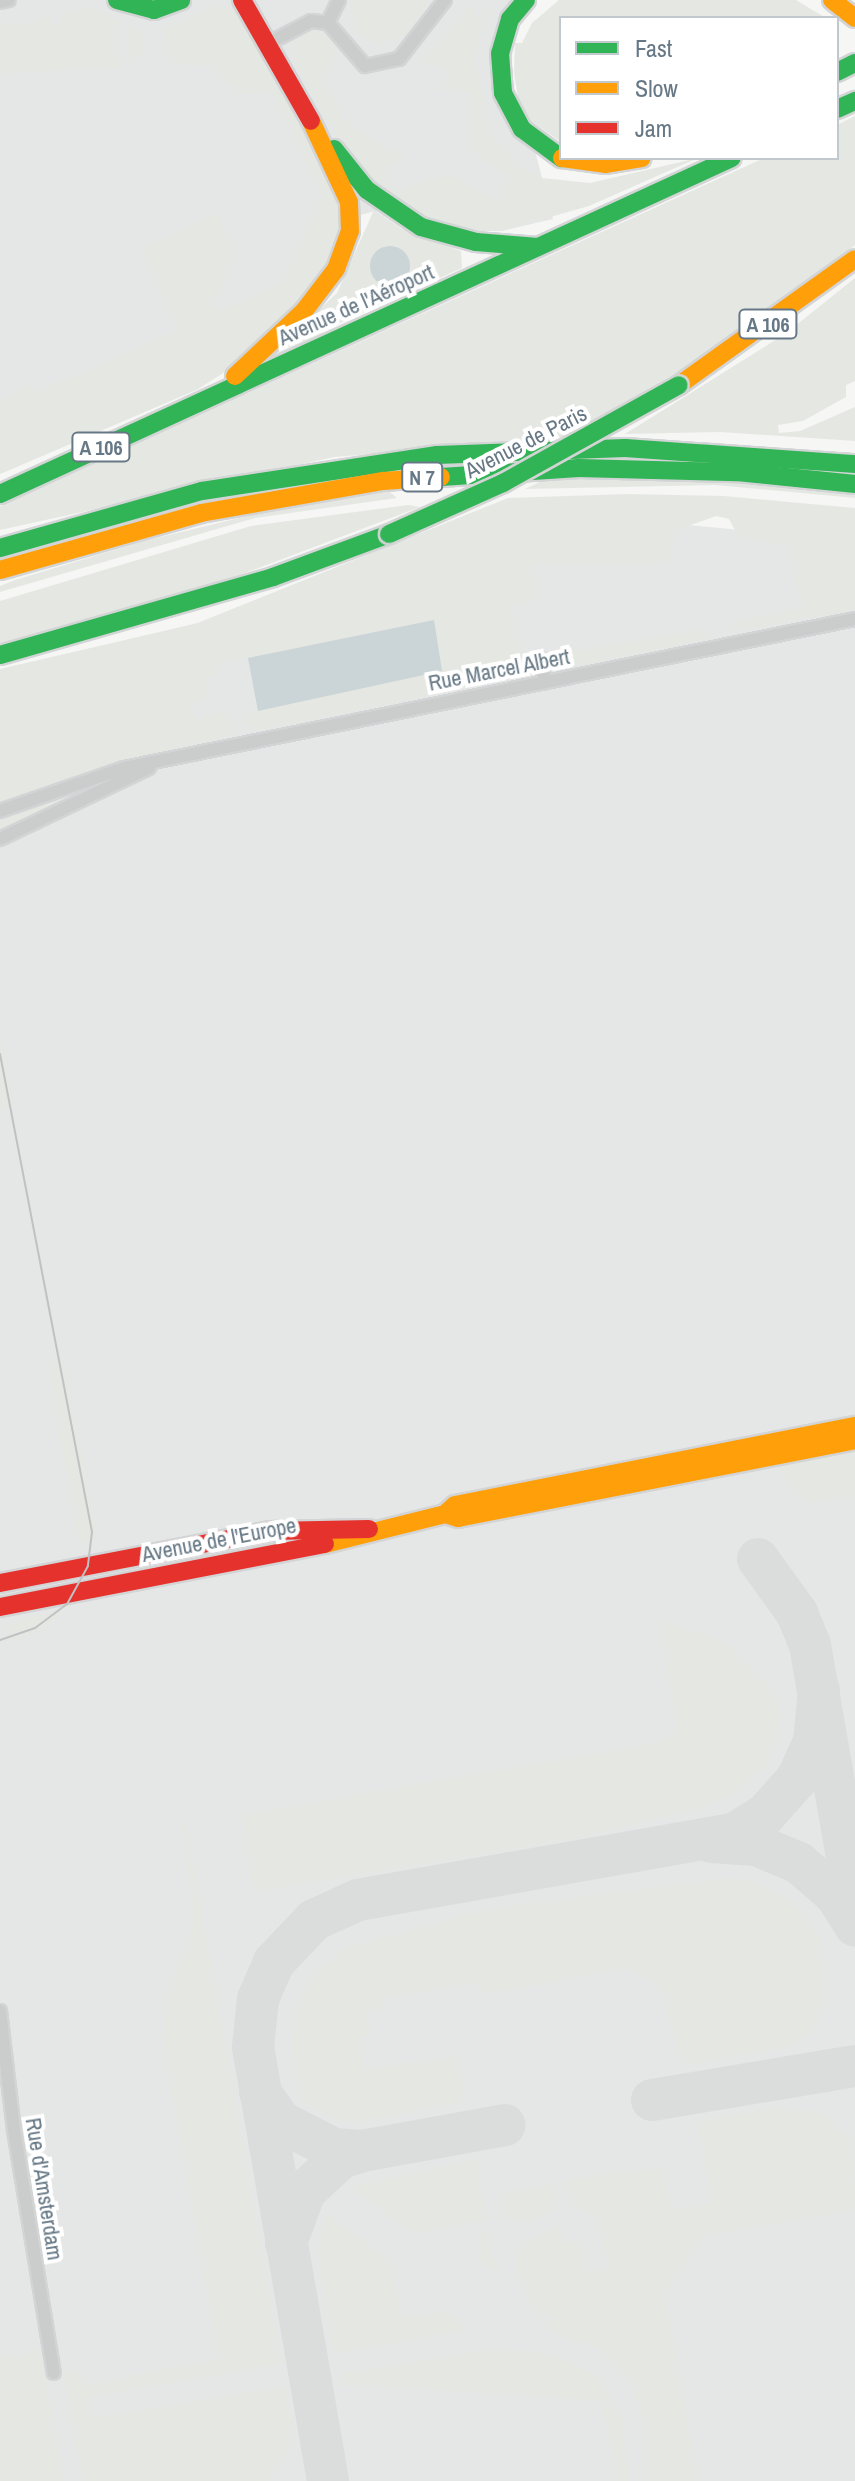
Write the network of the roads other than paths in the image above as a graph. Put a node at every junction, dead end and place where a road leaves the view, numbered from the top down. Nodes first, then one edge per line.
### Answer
1 (9, 0) edge
2 (117, 0) edge
3 (181, 0) edge
4 (242, 0) edge
5 (339, 0) edge
6 (445, 0) edge
7 (526, 0) edge
8 (832, 0) edge
9 (0, 2) edge
10 (855, 18) edge
11 (328, 23) junction
12 (269, 43) junction
13 (311, 121) junction
14 (559, 157) edge
15 (576, 160) edge
16 (630, 160) edge
17 (728, 160) edge
18 (539, 248) junction
19 (855, 259) edge
20 (202, 400) junction
21 (855, 447) edge
22 (815, 459) junction
23 (855, 464) edge
24 (855, 484) edge
25 (0, 494) edge
26 (0, 548) edge
27 (0, 570) edge
28 (855, 619) edge
29 (0, 655) edge
30 (540, 658) dead end
31 (545, 682) junction
32 (152, 766) junction
33 (0, 811) edge
34 (0, 839) edge
35 (855, 1426) edge
36 (855, 1440) edge
37 (445, 1514) junction
38 (369, 1529) junction
39 (106, 1562) junction
40 (0, 1583) edge
41 (111, 1586) junction
42 (0, 1607) edge
43 (0, 2011) edge
44 (54, 2373) dead end

1 - 9 street
2 - 3 main road
4 - 12 main road
5 - 11 street
6 - 11 street
7 - 14 main road
8 - 10 main road
11 - 12 street
12 - 13 main road
13 - 18 main road
13 - 20 main road
15 - 16 main road
17 - 18 main road, Avenue de l'Aéroport / A 106
18 - 20 main road, Avenue de l'Aéroport / A 106
19 - 29 main road, Avenue de Paris / A 106, bridge
20 - 25 main road, Avenue de l'Aéroport / A 106
21 - 22 main road
22 - 23 main road, N 7
22 - 26 main road, N 7
24 - 27 main road, N 7
28 - 31 street, Rue Marcel Albert
30 - 31 street
31 - 32 street, Rue Marcel Albert
32 - 33 street, Rue Marcel Albert
32 - 34 street, Rue Marcel Albert
35 - 37 main road, Avenue de l'Europe
36 - 37 main road, Avenue de l'Europe
37 - 38 main road, Avenue de l'Europe
38 - 39 main road
38 - 41 main road, Avenue de l'Europe
39 - 40 main road
39 - 41 main road
41 - 42 main road, Avenue de l'Europe
43 - 44 street, Rue d'Amsterdam

